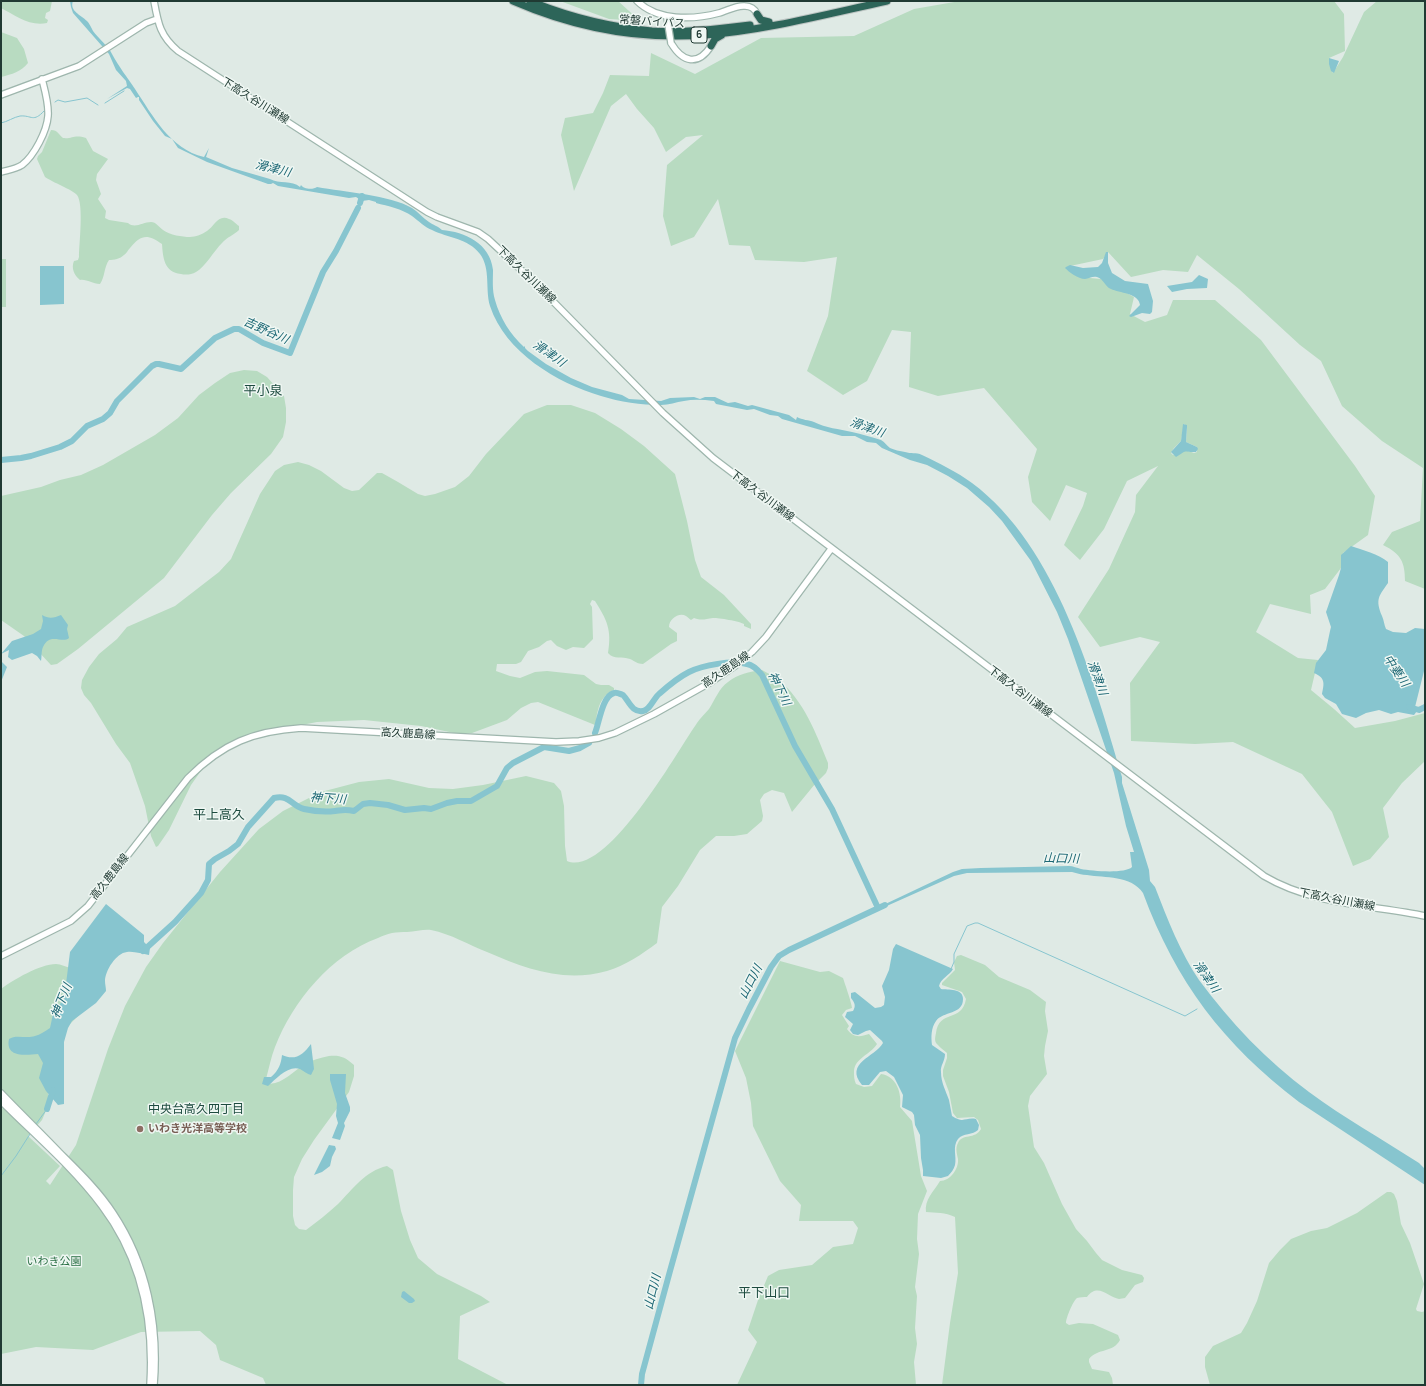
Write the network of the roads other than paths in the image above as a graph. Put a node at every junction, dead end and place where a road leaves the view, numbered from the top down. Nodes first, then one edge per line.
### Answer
1 (154, 1) edge
2 (513, 1) edge
3 (530, 1) edge
4 (637, 1) edge
5 (867, 1) edge
6 (887, 1) edge
7 (757, 14) junction
8 (665, 17) junction
9 (157, 18) junction
10 (769, 22) junction
11 (748, 25) junction
12 (725, 33) junction
13 (704, 35) junction
14 (711, 46) junction
15 (42, 79) junction
16 (1, 95) edge
17 (1, 172) edge
18 (831, 549) junction
19 (1425, 916) edge
20 (1, 956) edge
21 (1, 1093) edge
22 (1, 1101) edge
23 (150, 1385) edge
24 (154, 1385) edge

1 - 9 main road, 下高久谷川瀬線
2 - 13 highway, 常磐バイパス / 6
3 - 11 highway, 常磐バイパス / 6
4 - 8 main road
5 - 10 highway, 常磐バイパス / 6
6 - 12 highway, 常磐バイパス / 6
7 - 8 main road
7 - 10 highway
7 - 11 highway
8 - 14 main road, bridge
9 - 15 main road
9 - 18 main road, 下高久谷川瀬線
10 - 11 highway, 常磐バイパス / 6
12 - 13 highway, 常磐バイパス / 6
12 - 14 highway
13 - 14 highway
15 - 16 main road
15 - 17 main road
18 - 19 main road, 下高久谷川瀬線
18 - 20 main road, 高久鹿島線
21 - 24 main road
22 - 23 main road

